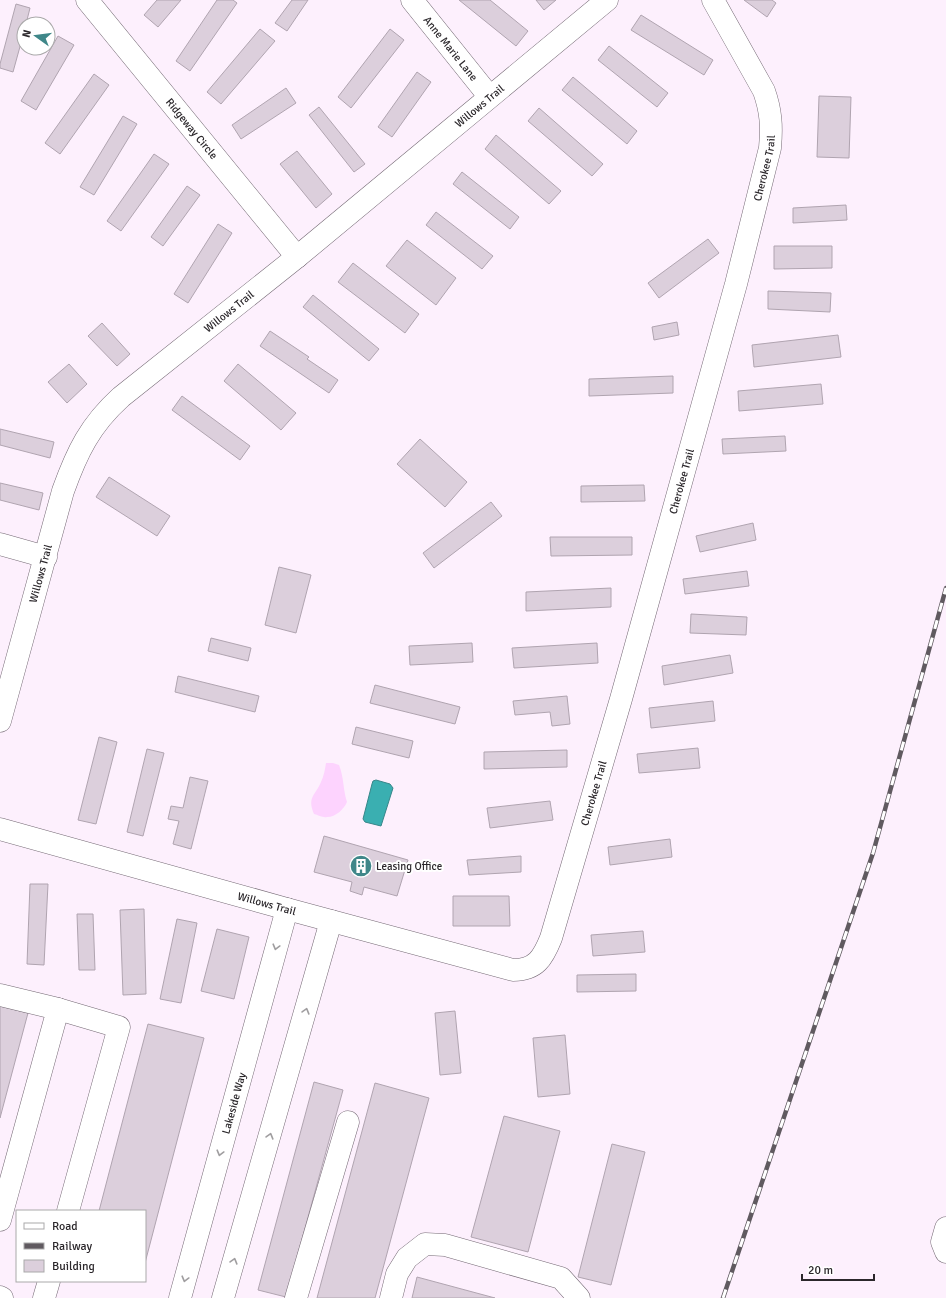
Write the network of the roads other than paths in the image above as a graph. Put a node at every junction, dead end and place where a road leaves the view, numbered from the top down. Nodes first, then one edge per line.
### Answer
1 (87, 0) edge
2 (412, 0) edge
3 (606, 0) edge
4 (713, 0) edge
5 (489, 96) junction
6 (297, 257) junction
7 (0, 544) edge
8 (46, 556) junction
9 (0, 722) edge
10 (0, 829) edge
11 (287, 909) junction
12 (331, 922) junction
13 (534, 966) joint
14 (0, 995) edge
15 (58, 1009) junction
16 (348, 1122) dead end
17 (68, 1210) edge
18 (0, 1220) edge
19 (946, 1228) edge
20 (946, 1252) edge
21 (49, 1282) edge
22 (44, 1298) edge
23 (180, 1298) edge
24 (223, 1298) edge
25 (296, 1298) edge
26 (390, 1298) edge
27 (579, 1298) edge

1 - 6 street, Ridgeway Circle
2 - 5 street, Anne Marie Lane
3 - 5 street, Willows Trail
4 - 13 street, Cherokee Trail
5 - 6 street, Willows Trail
6 - 8 street, Willows Trail
7 - 8 street
8 - 9 street, Willows Trail
10 - 11 street, Willows Trail
11 - 12 street, Willows Trail
11 -> 23 street, Lakeside Way
12 - 13 street, Willows Trail
24 -> 12 street
14 - 15 street
15 - 17 street
15 - 18 street
16 - 25 street
19 - 20 street
21 - 22 street
26 - 27 street

